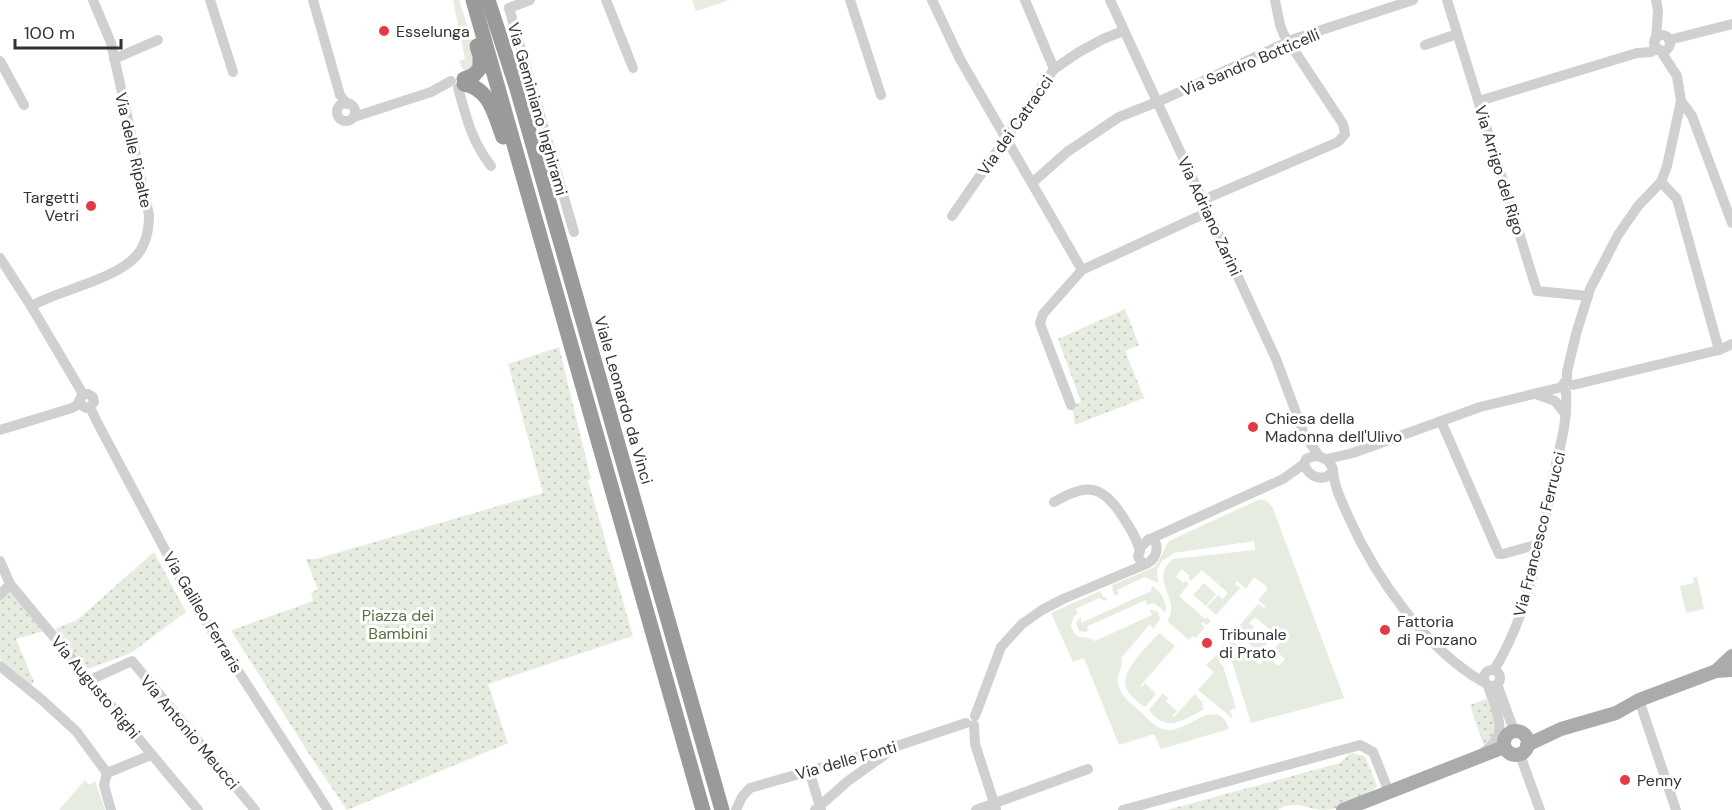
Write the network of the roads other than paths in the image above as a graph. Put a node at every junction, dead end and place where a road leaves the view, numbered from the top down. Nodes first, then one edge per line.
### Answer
1 (93, 0) edge
2 (210, 0) edge
3 (313, 0) edge
4 (462, 0) edge
5 (472, 0) edge
6 (490, 0) edge
7 (530, 0) edge
8 (606, 0) edge
9 (850, 0) edge
10 (932, 0) edge
11 (1025, 0) edge
12 (1110, 0) edge
13 (1275, 0) edge
14 (1413, 0) edge
15 (1447, 0) edge
16 (1657, 6) edge
17 (1732, 24) edge
18 (1123, 32) junction
19 (1457, 34) junction
20 (158, 40) dead end
21 (1288, 42) junction
22 (1425, 45) dead end
23 (1657, 45) junction
24 (114, 58) junction
25 (0, 61) edge
26 (633, 68) dead end
27 (1054, 69) junction
28 (233, 72) dead end
29 (455, 84) junction
30 (881, 94) dead end
31 (1479, 101) junction
32 (1681, 101) junction
33 (1156, 102) junction
34 (24, 105) dead end
35 (1006, 137) junction
36 (491, 166) dead end
37 (1661, 182) junction
38 (1032, 183) junction
39 (527, 188) junction
40 (1203, 200) junction
41 (1208, 212) junction
42 (952, 216) dead end
43 (1732, 223) edge
44 (574, 231) dead end
45 (0, 258) edge
46 (1082, 270) junction
47 (1588, 296) junction
48 (31, 306) junction
49 (1732, 344) edge
50 (1719, 350) junction
51 (1567, 386) junction
52 (1533, 393) junction
53 (84, 401) junction
54 (1071, 405) dead end
55 (1567, 417) junction
56 (1441, 421) junction
57 (0, 430) edge
58 (1304, 434) junction
59 (1305, 461) junction
60 (1328, 463) junction
61 (1316, 476) junction
62 (1283, 479) junction
63 (1341, 499) junction
64 (1054, 502) dead end
65 (1172, 528) junction
66 (1132, 532) junction
67 (1148, 540) junction
68 (1539, 543) junction
69 (1157, 550) junction
70 (1141, 557) junction
71 (0, 561) edge
72 (10, 584) junction
73 (0, 595) edge
74 (1732, 656) edge
75 (0, 666) edge
76 (1732, 670) edge
77 (1716, 671) junction
78 (1490, 679) junction
79 (90, 680) junction
80 (1639, 700) junction
81 (971, 721) junction
82 (1517, 744) junction
83 (897, 746) junction
84 (151, 755) junction
85 (1471, 760) junction
86 (1088, 769) dead end
87 (809, 770) junction
88 (107, 773) junction
89 (1389, 792) junction
90 (995, 807) edge
91 (818, 809) edge
92 (111, 810) edge
93 (198, 810) edge
94 (255, 810) edge
95 (328, 810) edge
96 (703, 810) edge
97 (722, 810) edge
98 (736, 810) edge
99 (976, 810) edge
100 (1123, 810) edge
101 (1343, 810) edge
102 (1364, 810) edge
103 (1540, 810) edge
104 (1676, 810) edge

1 - 24 street, Via delle Ripalte
2 - 28 street
3 - 29 street
4 - 29 highway
5 - 39 highway
6 - 97 highway, Viale Leonardo da Vinci
7 - 44 street, Via Geminiano Inghirami
8 - 26 street
9 - 30 street
10 - 35 street
11 - 27 street
12 - 18 street, Via Adriano Zarini
13 - 21 street
14 - 21 street, Via Sandro Botticelli
15 - 19 street, Via Arrigo del Rigo
16 - 23 street
17 - 23 street
18 - 27 street, Via dei Catracci
18 - 33 street, Via Adriano Zarini
19 - 22 street
19 - 31 street, Via Arrigo del Rigo
20 - 24 street
21 - 33 street, Via Sandro Botticelli
21 - 40 street
23 - 31 street
23 - 32 street, Via Francesco Ferrucci
24 - 48 street, Via delle Ripalte
25 - 34 street
27 - 35 street, Via dei Catracci
29 - 36 street
29 - 39 highway
31 - 47 street, Via Arrigo del Rigo
32 - 37 street, Via Francesco Ferrucci
32 - 43 street
33 - 38 street, Via Sandro Botticelli
33 - 40 street, Via Adriano Zarini
35 - 38 street
35 - 42 street, Via dei Catracci
37 - 47 street, Via Francesco Ferrucci
37 - 50 street
38 - 46 street
39 - 96 highway
40 - 41 street, Via Adriano Zarini
41 - 46 street
41 - 58 street, Via Adriano Zarini
45 - 48 street, Via Galileo Ferraris
46 - 54 street
47 - 51 street, Via Francesco Ferrucci
48 - 53 street, Via Galileo Ferraris
49 - 50 street
50 - 51 street
51 - 52 street
51 - 55 street, Via Francesco Ferrucci
52 - 55 street
52 - 56 street
53 - 57 street
53 - 95 street, Via Galileo Ferraris
55 - 68 street, Via Francesco Ferrucci
56 - 60 street
56 - 68 street
58 - 59 street
58 - 60 street
59 - 60 street
59 - 61 street
59 - 62 street
60 - 61 street
60 - 63 street
61 - 62 street
61 - 63 street
62 - 65 street
63 - 78 street
64 - 66 street
65 - 67 street
65 - 69 street
66 - 67 street
66 - 70 street
67 - 69 street
67 - 70 street
68 - 78 street, Via Francesco Ferrucci
69 - 70 street
70 - 81 street
71 - 72 street, Via Augusto Righi
72 - 73 street
72 - 79 street, Via Augusto Righi
74 - 77 main road
75 - 88 street
76 - 77 main road
77 - 80 main road
78 - 82 street
78 - 85 street
79 - 84 street, Via Augusto Righi
79 - 94 street, Via Antonio Meucci
80 - 82 main road
80 - 104 street
81 - 83 street, Via delle Fonti
81 - 90 street
82 - 85 main road
82 - 102 main road
82 - 103 street
83 - 87 street, Via delle Fonti
83 - 91 street
84 - 88 street
84 - 93 street, Via Augusto Righi
85 - 89 main road
86 - 90 street
87 - 91 street
87 - 98 street, Via delle Fonti
88 - 92 street
89 - 100 street
89 - 101 main road
90 - 99 street

